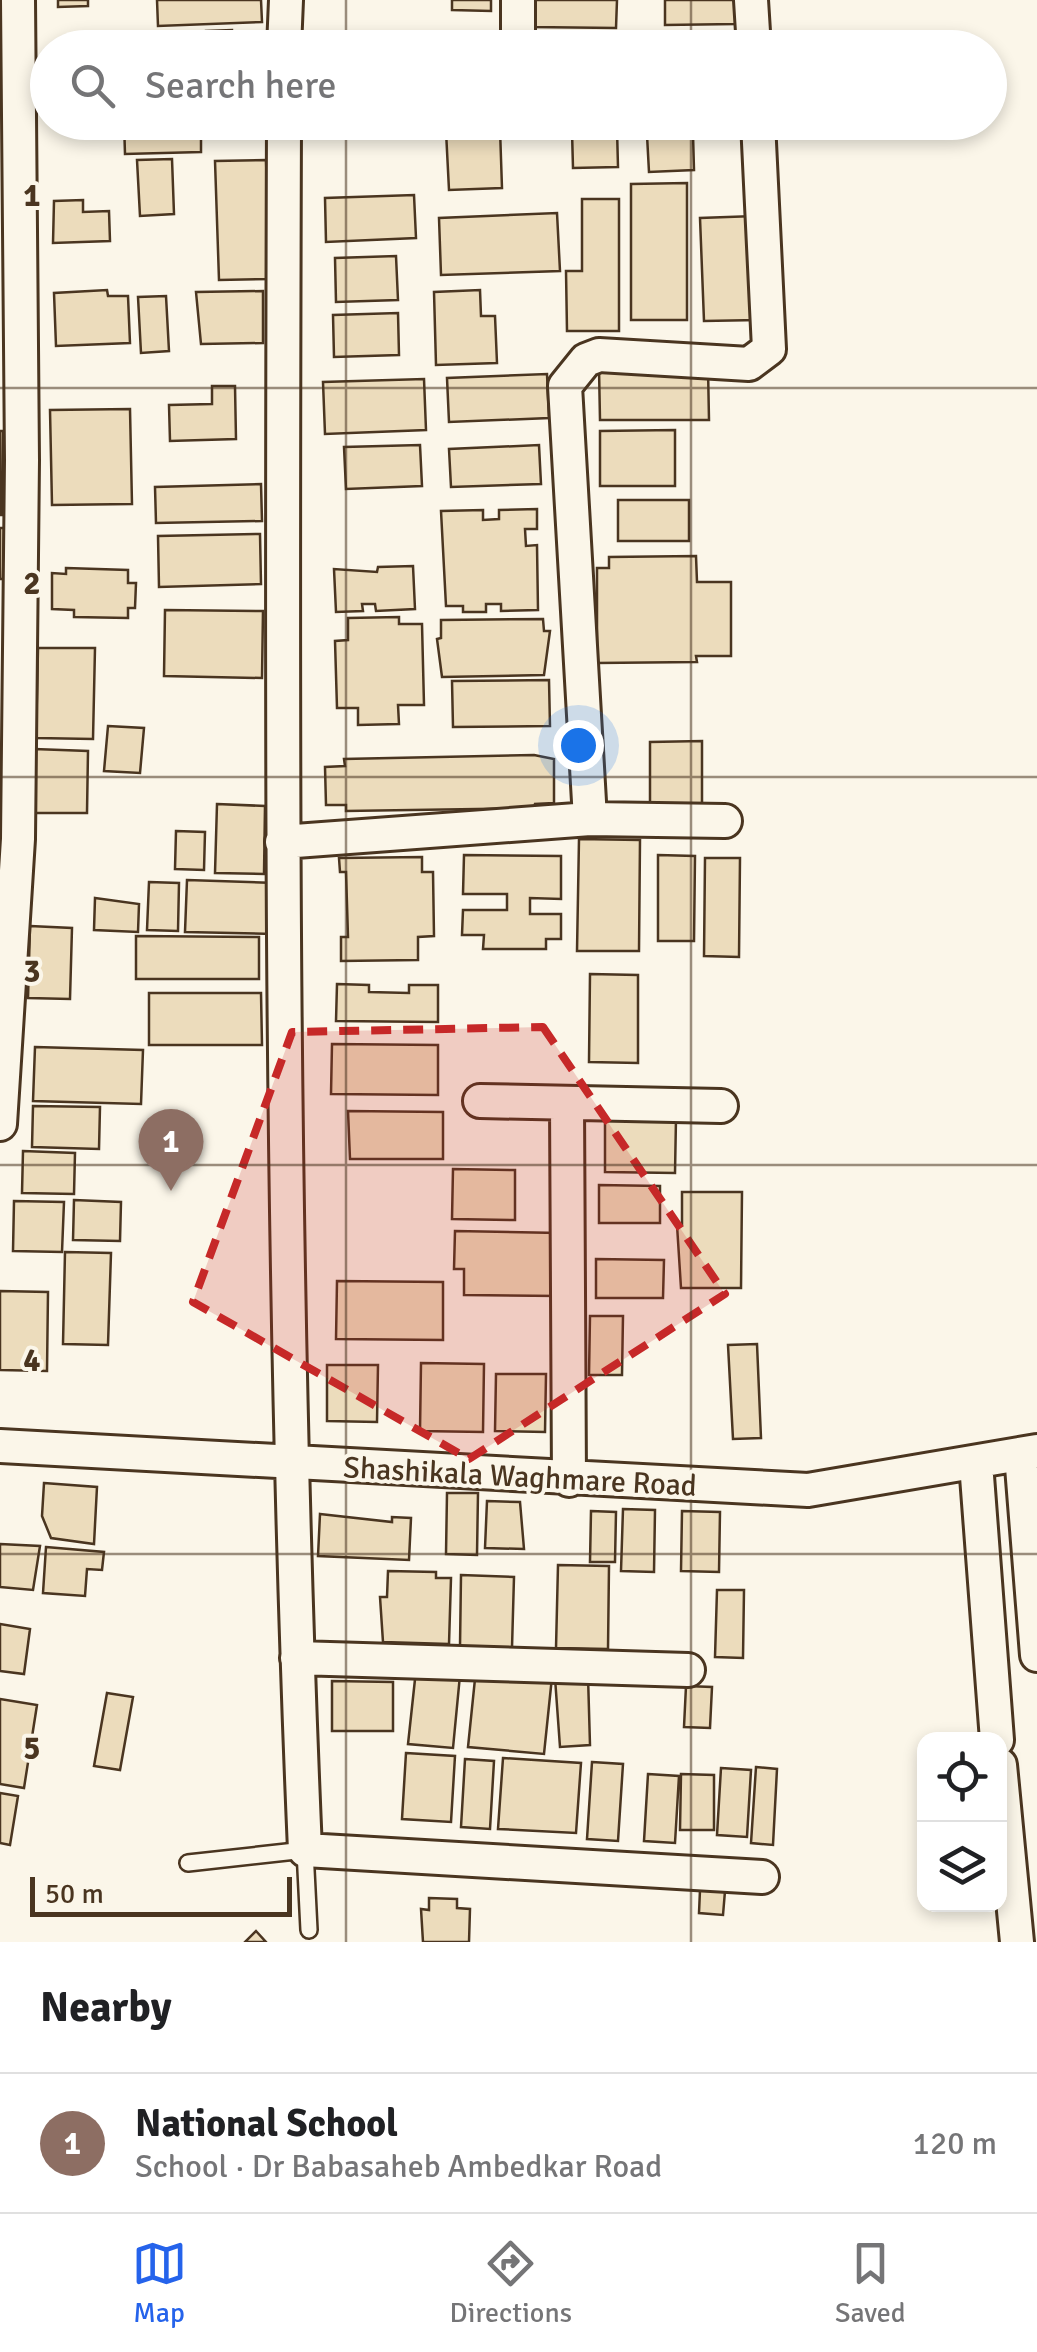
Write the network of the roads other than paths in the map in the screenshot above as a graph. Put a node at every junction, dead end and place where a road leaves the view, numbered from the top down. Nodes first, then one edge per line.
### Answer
1 (18, 0) edge
2 (286, 0) edge
3 (518, 0) edge
4 (751, 0) edge
5 (285, 30) edge
6 (518, 30) edge
7 (753, 30) edge
8 (284, 140) edge
9 (759, 140) edge
10 (590, 820) junction
11 (726, 821) dead end
12 (282, 842) junction
13 (480, 1102) dead end
14 (566, 1104) junction
15 (720, 1106) dead end
16 (0, 1124) edge
17 (0, 1446) edge
18 (1029, 1453) edge
19 (289, 1463) junction
20 (976, 1463) junction
21 (568, 1480) junction
22 (1037, 1655) edge
23 (297, 1658) junction
24 (688, 1670) dead end
25 (996, 1732) edge
26 (1005, 1822) edge
27 (305, 1850) junction
28 (188, 1864) dead end
29 (762, 1877) dead end
30 (308, 1930) dead end
31 (1016, 1942) edge

1 - 16 street
2 - 5 street
3 - 6 street
4 - 7 street
8 - 12 street
9 - 10 street
10 - 11 street
10 - 12 street
12 - 19 street
13 - 14 street
14 - 15 street
14 - 21 street
17 - 19 street, Shashikala Waghmare Road
18 - 20 street, Shashikala Waghmare Road
18 - 22 street
19 - 21 street, Shashikala Waghmare Road
19 - 23 street
20 - 21 street, Shashikala Waghmare Road
20 - 25 street
23 - 24 street
23 - 27 street
26 - 31 street
27 - 28 lane
27 - 29 street
27 - 30 lane

